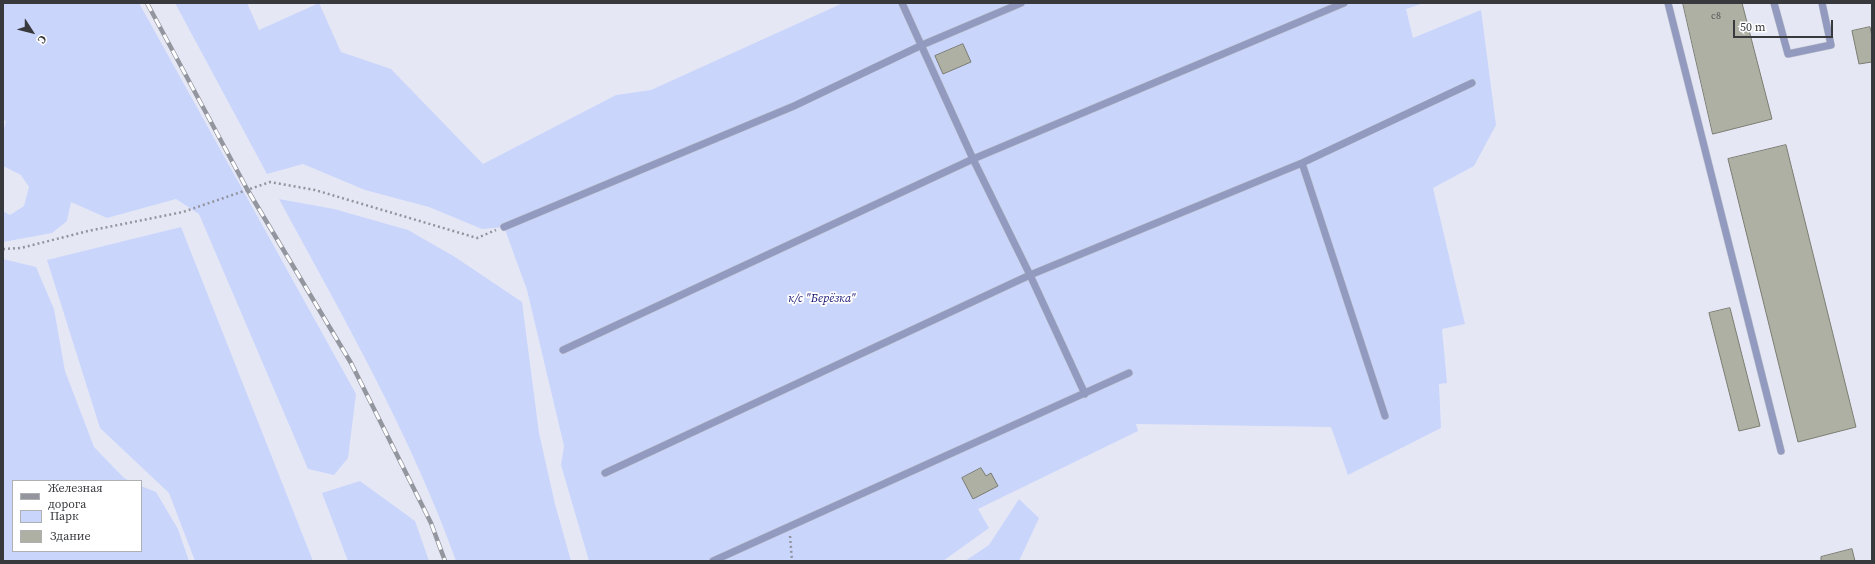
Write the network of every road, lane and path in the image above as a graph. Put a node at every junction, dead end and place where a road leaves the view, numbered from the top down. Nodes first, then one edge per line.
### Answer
1 (902, 3) edge
2 (1020, 3) edge
3 (1344, 3) edge
4 (1668, 3) edge
5 (1774, 3) edge
6 (1822, 3) edge
7 (922, 45) junction
8 (1472, 82) dead end
9 (973, 159) junction
10 (1302, 163) junction
11 (504, 227) joint
12 (3, 249) edge
13 (1030, 275) junction
14 (563, 350) dead end
15 (1129, 373) dead end
16 (1085, 394) junction
17 (1384, 416) dead end
18 (1780, 451) dead end
19 (605, 473) dead end
20 (790, 527) junction
21 (713, 561) edge
22 (792, 561) edge

1 - 7 lane
2 - 7 lane
3 - 9 lane
4 - 18 lane
5 - 6 lane
7 - 9 lane
7 - 11 lane
8 - 10 lane
9 - 13 lane
9 - 14 lane
10 - 13 lane
10 - 17 lane
11 - 12 path
13 - 16 lane
13 - 19 lane
15 - 16 lane
16 - 20 lane
20 - 21 lane
20 - 22 path

